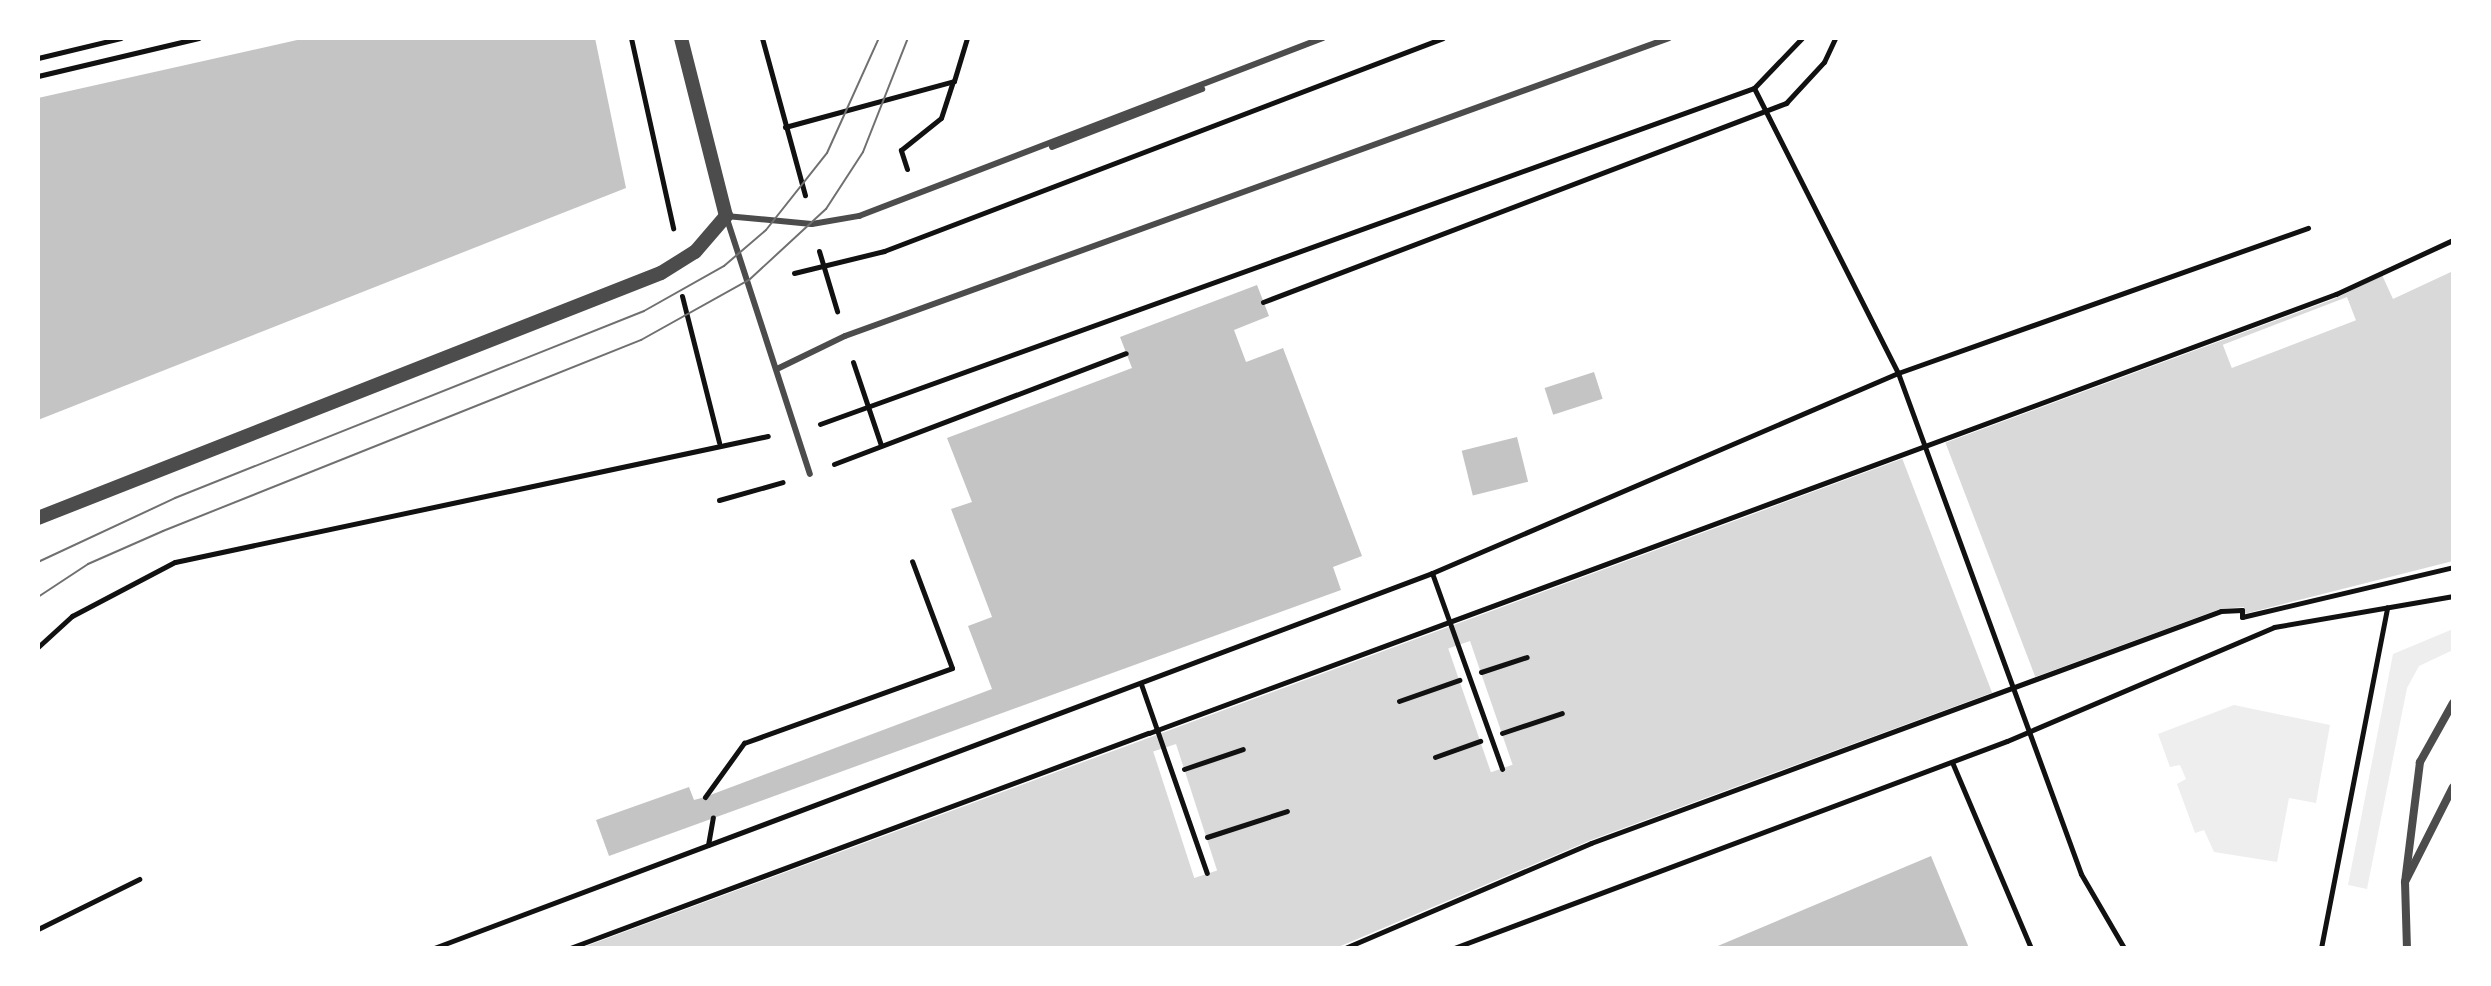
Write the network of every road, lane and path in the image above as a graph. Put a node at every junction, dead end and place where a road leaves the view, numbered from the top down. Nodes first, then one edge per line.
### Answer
1 (121, 38) edge
2 (199, 38) edge
3 (681, 38) edge
4 (762, 38) edge
5 (967, 38) edge
6 (1323, 38) edge
7 (1329, 38) edge
8 (1443, 38) edge
9 (1669, 38) edge
10 (1802, 38) edge
11 (1835, 38) edge
12 (38, 58) edge
13 (38, 76) edge
14 (954, 81) junction
15 (1754, 88) junction
16 (1765, 113) junction
17 (785, 127) junction
18 (916, 196) junction
19 (906, 199) junction
20 (726, 216) junction
21 (812, 224) junction
22 (2308, 228) dead end
23 (929, 234) junction
24 (2453, 240) edge
25 (794, 273) dead end
26 (1263, 302) dead end
27 (1126, 353) dead end
28 (779, 368) junction
29 (1898, 373) junction
30 (797, 432) junction
31 (881, 445) dead end
32 (810, 474) dead end
33 (38, 518) edge
34 (912, 561) dead end
35 (2453, 567) edge
36 (1432, 573) junction
37 (2453, 596) edge
38 (2387, 607) junction
39 (38, 647) edge
40 (1527, 657) dead end
41 (1481, 672) dead end
42 (1459, 680) dead end
43 (1141, 684) junction
44 (1399, 701) dead end
45 (2453, 703) edge
46 (1562, 713) dead end
47 (1502, 733) dead end
48 (2027, 733) junction
49 (1480, 741) dead end
50 (1243, 749) dead end
51 (1435, 757) dead end
52 (1952, 762) junction
53 (1184, 769) dead end
54 (1502, 769) dead end
55 (2453, 787) edge
56 (705, 797) dead end
57 (1287, 811) dead end
58 (713, 817) dead end
59 (1207, 837) dead end
60 (708, 846) junction
61 (1207, 873) dead end
62 (139, 879) dead end
63 (2405, 882) junction
64 (38, 929) edge
65 (434, 948) edge
66 (570, 948) edge
67 (1345, 948) edge
68 (1454, 948) edge
69 (2031, 948) edge
70 (2124, 948) edge
71 (2321, 948) edge
72 (2407, 948) edge

1 - 12 path
2 - 13 path
3 - 20 street
4 - 17 path
5 - 14 path
6 - 19 lane
7 - 18 lane
8 - 23 path
9 - 28 lane
10 - 15 path
11 - 16 path
14 - 17 path
14 - 18 path
15 - 16 path
15 - 30 path
16 - 26 path
16 - 29 path
17 - 21 path
18 - 19 lane
18 - 23 path
19 - 21 lane
20 - 21 lane
20 - 28 lane
20 - 33 street
22 - 29 path
23 - 25 path
24 - 66 path
27 - 31 path
28 - 30 lane
29 - 36 path
29 - 48 path
30 - 32 lane
30 - 39 path
34 - 56 path
35 - 67 path
36 - 43 path
36 - 54 path
37 - 38 path
38 - 48 path
38 - 71 path
40 - 41 path
42 - 44 path
43 - 60 path
43 - 61 path
45 - 63 street
46 - 47 path
48 - 52 path
48 - 70 path
49 - 51 path
50 - 53 path
52 - 68 path
52 - 69 path
55 - 63 street
57 - 59 path
58 - 60 path
60 - 65 path
62 - 64 path
63 - 72 street

